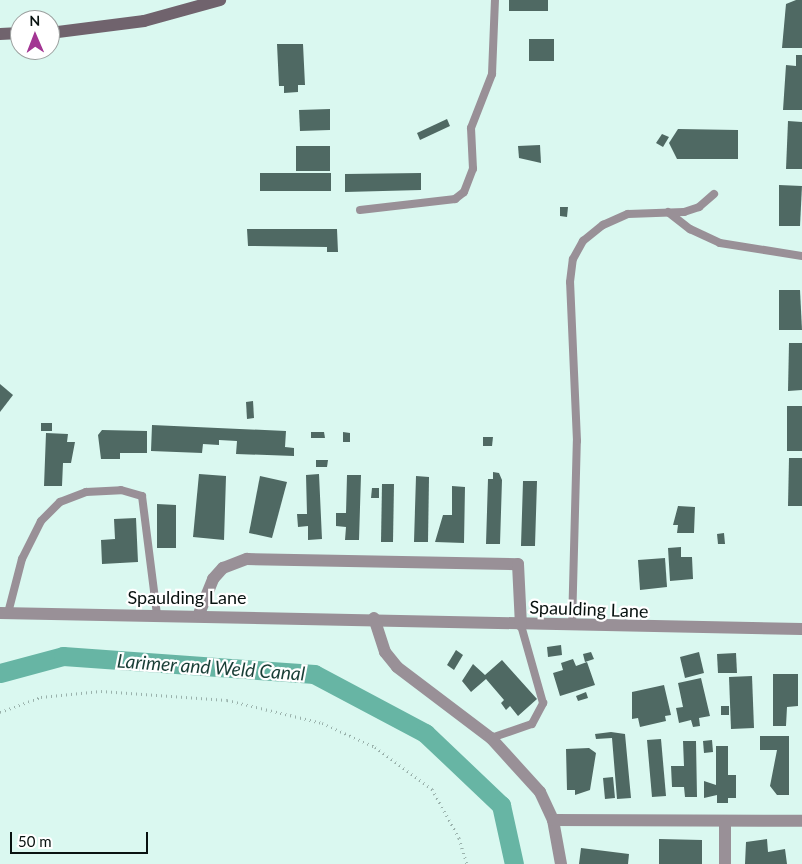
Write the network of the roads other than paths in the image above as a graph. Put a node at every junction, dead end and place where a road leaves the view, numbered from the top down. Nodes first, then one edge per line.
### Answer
1 (220, 0) edge
2 (495, 0) edge
3 (60, 32) edge
4 (714, 194) dead end
5 (360, 210) dead end
6 (668, 212) junction
7 (802, 256) edge
8 (4, 613) edge
9 (157, 614) junction
10 (199, 614) junction
11 (374, 618) junction
12 (521, 625) junction
13 (572, 626) junction
14 (802, 629) edge
15 (491, 738) junction
16 (553, 820) junction
17 (726, 820) junction
18 (802, 821) edge
19 (561, 864) edge
20 (725, 864) edge

1 - 3 main road
2 - 5 lane
4 - 6 lane
6 - 7 lane
6 - 13 lane
8 - 9 street, Spaulding Lane
8 - 9 lane
9 - 10 street, Spaulding Lane
10 - 11 street, Spaulding Lane
10 - 12 street
11 - 12 street, Spaulding Lane
11 - 15 street
12 - 13 street, Spaulding Lane
12 - 15 lane
13 - 14 street, Spaulding Lane
15 - 16 street
16 - 17 street
16 - 19 street
17 - 18 street
17 - 20 street

